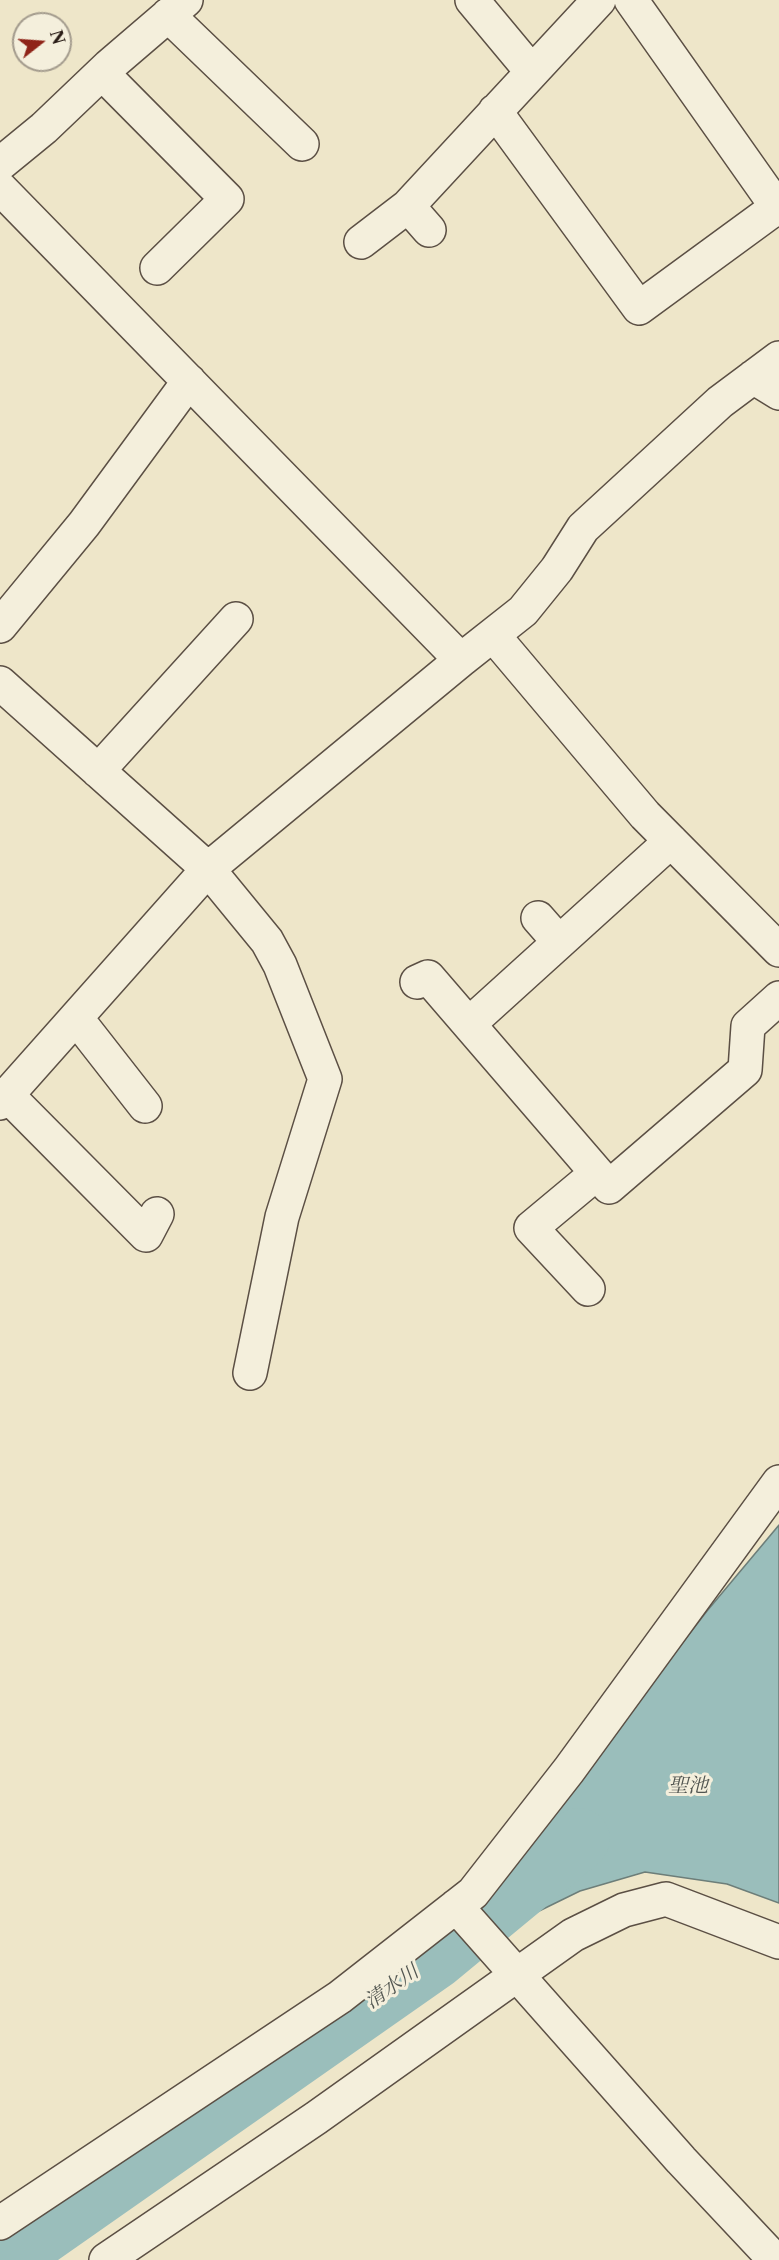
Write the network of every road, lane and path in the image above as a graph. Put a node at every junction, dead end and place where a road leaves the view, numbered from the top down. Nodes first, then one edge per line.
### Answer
1 (472, 0) edge
2 (598, 0) edge
3 (632, 0) edge
4 (177, 8) edge
5 (532, 72) junction
6 (102, 73) junction
7 (495, 111) junction
8 (302, 144) dead end
9 (0, 164) edge
10 (0, 188) edge
11 (408, 206) junction
12 (778, 208) edge
13 (429, 230) dead end
14 (361, 242) dead end
15 (157, 268) dead end
16 (779, 358) edge
17 (189, 381) junction
18 (766, 385) edge
19 (236, 619) dead end
20 (0, 626) edge
21 (493, 635) junction
22 (461, 660) junction
23 (0, 683) edge
24 (98, 771) junction
25 (671, 841) junction
26 (208, 869) junction
27 (538, 918) dead end
28 (559, 942) junction
29 (779, 950) edge
30 (417, 982) dead end
31 (779, 998) edge
32 (77, 1019) junction
33 (468, 1024) junction
34 (4, 1100) edge
35 (145, 1106) dead end
36 (597, 1173) junction
37 (157, 1214) dead end
38 (588, 1289) dead end
39 (250, 1373) dead end
40 (779, 1482) edge
41 (456, 1906) junction
42 (779, 1942) edge
43 (516, 1974) junction
44 (0, 2223) edge
45 (106, 2260) edge
46 (775, 2260) edge

1 - 5 street
2 - 5 street
3 - 12 street
4 - 6 street
4 - 8 street
5 - 7 street
6 - 9 street
6 - 15 street
7 - 11 street
7 - 12 street
10 - 17 street
11 - 13 street
11 - 14 street
16 - 18 street
17 - 20 street
17 - 22 street
18 - 21 street
19 - 24 street
21 - 22 street
21 - 25 street
22 - 26 street
23 - 24 street
24 - 26 street
25 - 28 street
25 - 29 street
26 - 32 street
26 - 39 street
27 - 28 street
28 - 33 street
30 - 33 street
31 - 36 street
32 - 34 street
32 - 35 street
33 - 36 street
34 - 37 street
36 - 38 street
40 - 41 street
41 - 43 street
41 - 44 street
42 - 43 street
43 - 45 street
43 - 46 street

